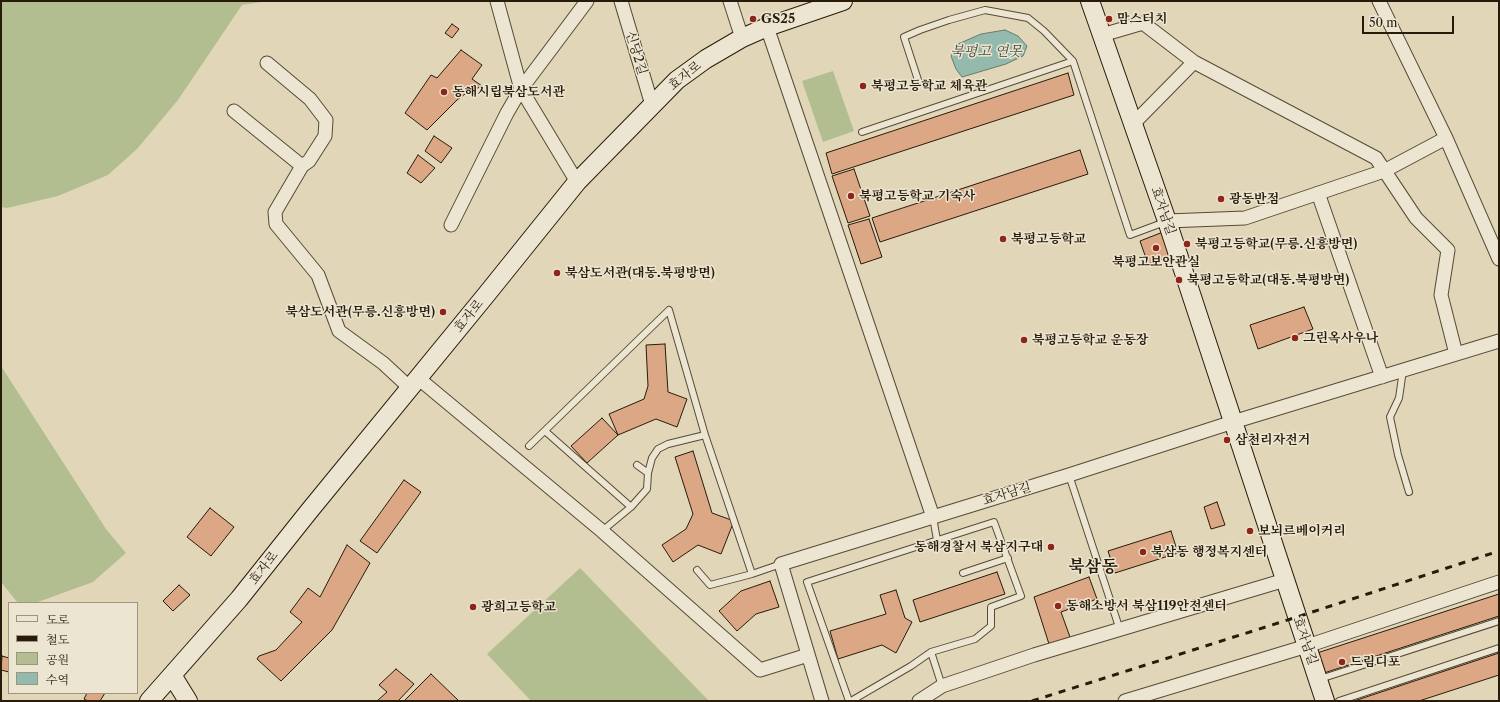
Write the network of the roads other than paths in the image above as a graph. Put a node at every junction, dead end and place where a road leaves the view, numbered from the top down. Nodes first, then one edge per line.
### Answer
1 (498, 1) edge
2 (587, 1) edge
3 (621, 1) edge
4 (730, 1) edge
5 (842, 1) edge
6 (1090, 1) edge
7 (1379, 1) edge
8 (767, 28) junction
9 (1102, 35) junction
10 (742, 38) junction
11 (1073, 61) junction
12 (1194, 62) junction
13 (267, 63) dead end
14 (919, 83) dead end
15 (521, 89) junction
16 (652, 105) junction
17 (234, 111) dead end
18 (1133, 124) junction
19 (862, 132) dead end
20 (1446, 138) junction
21 (302, 166) junction
22 (1384, 171) junction
23 (577, 182) junction
24 (1318, 193) junction
25 (1167, 221) junction
26 (450, 226) dead end
27 (1496, 245) edge
28 (1499, 259) edge
29 (1499, 341) edge
30 (1456, 354) junction
31 (1403, 370) junction
32 (1382, 377) junction
33 (414, 383) junction
34 (1233, 422) junction
35 (545, 431) junction
36 (705, 435) junction
37 (529, 446) dead end
38 (637, 465) dead end
39 (648, 473) junction
40 (1069, 476) junction
41 (1409, 492) dead end
42 (631, 507) junction
43 (933, 517) junction
44 (602, 531) junction
45 (937, 540) junction
46 (1008, 558) junction
47 (781, 564) junction
48 (697, 570) dead end
49 (963, 573) dead end
50 (752, 574) junction
51 (1285, 580) junction
52 (1499, 582) edge
53 (1499, 621) edge
54 (1120, 630) junction
55 (1307, 646) junction
56 (1499, 648) edge
57 (931, 652) junction
58 (808, 655) junction
59 (172, 676) junction
60 (1318, 679) junction
61 (942, 686) junction
62 (149, 701) edge
63 (188, 701) edge
64 (822, 701) edge
65 (850, 701) edge
66 (919, 701) edge
67 (1126, 701) edge
68 (1325, 701) edge
69 (1338, 701) edge

1 - 15 street
2 - 15 street
3 - 16 street, 신당2길
4 - 10 street
5 - 8 street, 효자로
6 - 9 street, 효자남길
7 - 20 street
8 - 10 street, 효자로
8 - 43 street
9 - 12 street
9 - 18 street, 효자남길
10 - 16 street, 효자로
11 - 14 lane
11 - 19 lane
11 - 25 lane
12 - 18 street
12 - 22 street
13 - 21 street
15 - 23 street
15 - 26 street
16 - 23 street, 효자로
17 - 21 street
18 - 25 street, 효자남길
20 - 22 street
20 - 27 street
21 - 33 street
22 - 24 street
22 - 30 street
23 - 33 street, 효자로
24 - 25 street
24 - 32 street
25 - 34 street, 효자남길
27 - 28 street
29 - 30 street
30 - 31 street
31 - 32 street
31 - 41 lane
32 - 34 street
33 - 44 street
33 - 59 street, 효자로
34 - 40 street, 효자남길
34 - 51 street, 효자남길
35 - 36 lane
35 - 37 lane
35 - 42 lane
36 - 39 lane
36 - 50 lane
38 - 39 lane
39 - 42 lane
40 - 43 street, 효자남길
40 - 54 lane
42 - 44 lane
43 - 45 lane
43 - 47 street, 효자남길
44 - 58 street
45 - 46 lane
45 - 65 lane
46 - 49 lane
46 - 57 lane
47 - 50 lane
47 - 58 street
48 - 50 lane
51 - 54 street
51 - 55 street, 효자남길
52 - 55 street
53 - 60 lane
54 - 61 street
55 - 60 street, 효자남길
55 - 67 street
56 - 69 lane
57 - 61 lane
57 - 65 lane
58 - 64 street
59 - 62 street, 효자로
59 - 63 street
60 - 68 street, 효자남길
61 - 66 street

